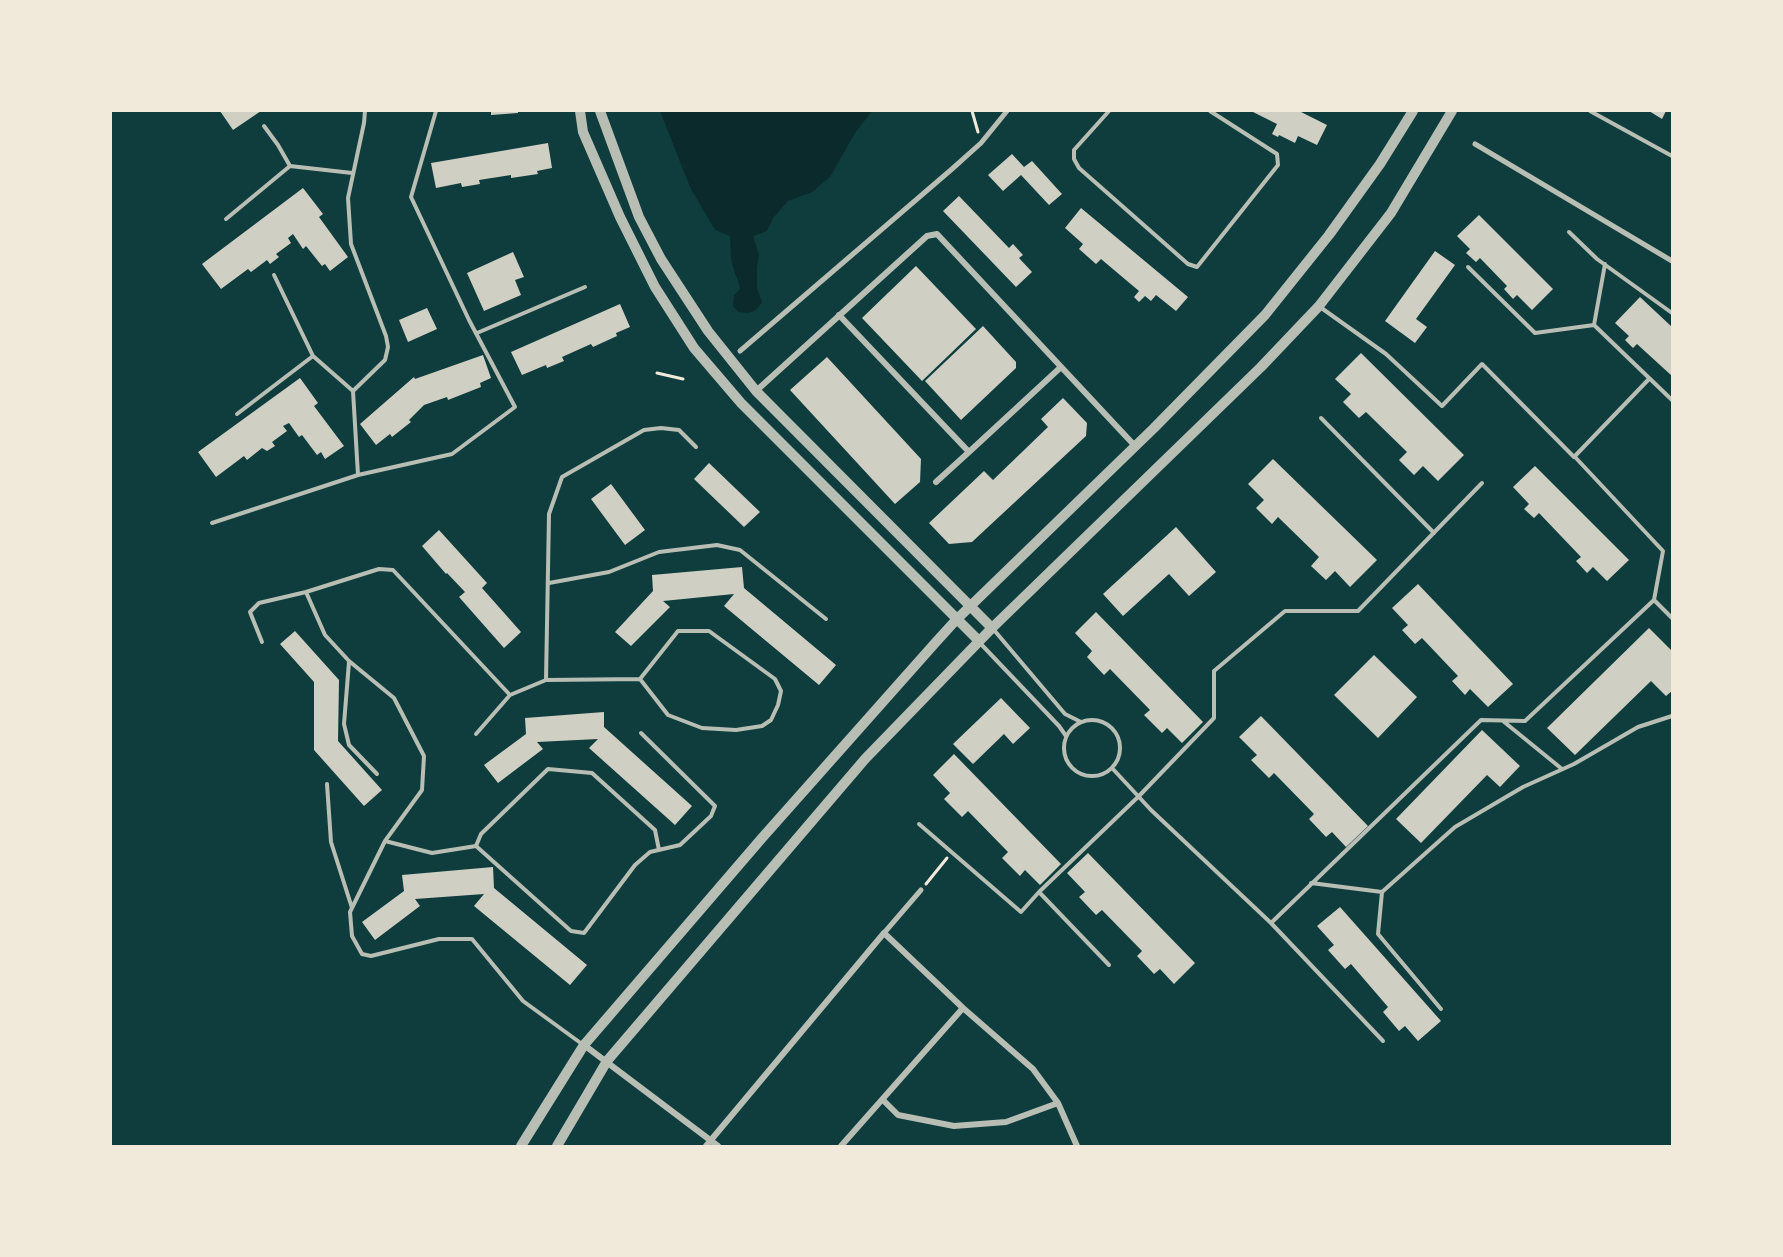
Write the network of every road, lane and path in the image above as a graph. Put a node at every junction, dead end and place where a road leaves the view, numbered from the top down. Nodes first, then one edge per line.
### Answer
1 (365, 111) edge
2 (436, 111) edge
3 (580, 111) edge
4 (600, 111) edge
5 (972, 111) edge
6 (1007, 111) edge
7 (1109, 111) edge
8 (1210, 111) edge
9 (1413, 111) edge
10 (1452, 111) edge
11 (1590, 111) edge
12 (264, 126) dead end
13 (981, 143) junction
14 (1475, 144) dead end
15 (1672, 156) edge
16 (290, 166) junction
17 (352, 173) junction
18 (226, 219) dead end
19 (1569, 232) dead end
20 (1672, 261) edge
21 (1605, 264) junction
22 (1467, 267) dead end
23 (274, 274) dead end
24 (585, 287) dead end
25 (1319, 306) junction
26 (1672, 313) edge
27 (839, 315) junction
28 (1594, 325) junction
29 (477, 333) junction
30 (740, 351) dead end
31 (313, 356) junction
32 (1061, 367) junction
33 (657, 373) dead end
34 (682, 379) dead end
35 (1649, 379) junction
36 (353, 391) junction
37 (756, 391) junction
38 (1672, 400) edge
39 (741, 403) junction
40 (237, 414) dead end
41 (1321, 418) dead end
42 (1135, 446) junction
43 (696, 447) dead end
44 (969, 453) junction
45 (1574, 457) junction
46 (358, 475) junction
47 (936, 482) dead end
48 (1482, 483) dead end
49 (212, 523) dead end
50 (1434, 533) junction
51 (549, 583) junction
52 (306, 592) junction
53 (1654, 600) junction
54 (971, 606) junction
55 (1672, 618) edge
56 (826, 619) dead end
57 (956, 620) junction
58 (992, 628) junction
59 (979, 641) junction
60 (262, 642) dead end
61 (349, 661) junction
62 (640, 679) junction
63 (546, 680) junction
64 (510, 694) junction
65 (1672, 716) edge
66 (1503, 721) junction
67 (1081, 722) junction
68 (641, 733) dead end
69 (476, 734) dead end
70 (1066, 736) junction
71 (1112, 768) junction
72 (1562, 769) junction
73 (378, 774) dead end
74 (327, 784) dead end
75 (1139, 796) junction
76 (919, 824) dead end
77 (385, 841) junction
78 (476, 846) junction
79 (659, 850) junction
80 (952, 852) junction
81 (1311, 883) junction
82 (921, 890) joint
83 (1039, 892) junction
84 (1382, 892) junction
85 (352, 909) junction
86 (1271, 923) junction
87 (884, 933) junction
88 (1109, 965) dead end
89 (963, 1008) junction
90 (1441, 1009) dead end
91 (1383, 1041) dead end
92 (584, 1045) junction
93 (607, 1061) junction
94 (882, 1100) junction
95 (1058, 1103) junction
96 (708, 1143) edge
97 (521, 1146) edge
98 (557, 1146) edge
99 (718, 1146) edge
100 (841, 1146) edge
101 (1077, 1146) edge

1 - 17 lane
2 - 29 lane
3 - 39 street
4 - 37 street
5 - 13 path
6 - 13 street
7 - 8 lane
9 - 42 street
10 - 25 street
11 - 15 lane
12 - 16 lane
13 - 30 street
14 - 20 street
16 - 17 lane
16 - 18 lane
17 - 36 lane
19 - 21 lane
21 - 26 lane
21 - 28 lane
22 - 28 lane
23 - 31 lane
24 - 29 lane
25 - 45 lane
25 - 58 street
27 - 32 street
27 - 37 street
27 - 44 street
28 - 35 lane
29 - 46 lane
31 - 36 lane
31 - 40 lane
32 - 42 street
32 - 44 street
33 - 34 path
35 - 38 lane
35 - 45 lane
36 - 46 lane
37 - 39 street
37 - 54 street
39 - 57 street
41 - 50 lane
42 - 54 street
43 - 51 lane
44 - 47 street
45 - 53 lane
46 - 49 lane
48 - 50 lane
50 - 75 lane
51 - 56 lane
51 - 63 lane
52 - 60 lane
52 - 61 lane
52 - 64 lane
53 - 55 lane
53 - 66 lane
54 - 57 street
54 - 58 street
57 - 59 street
57 - 92 street
58 - 59 street
58 - 67 lane
59 - 70 lane
59 - 93 street
61 - 73 lane
61 - 77 lane
62 - 62 lane
62 - 63 lane
63 - 64 lane
64 - 69 lane
65 - 72 lane
66 - 72 lane
66 - 81 lane
67 - 70 lane
67 - 71 lane
68 - 79 lane
70 - 71 lane
71 - 75 lane
72 - 84 lane
74 - 85 lane
75 - 83 lane
75 - 86 lane
76 - 80 lane
77 - 78 lane
77 - 85 lane
78 - 79 lane
78 - 79 lane
80 - 82 path
80 - 83 lane
81 - 84 lane
81 - 86 lane
82 - 87 street
83 - 88 lane
84 - 90 lane
85 - 92 lane
86 - 91 lane
87 - 89 street
87 - 96 street
89 - 94 street
89 - 95 street
92 - 93 street
92 - 97 street
93 - 96 street
93 - 98 street
94 - 95 street
94 - 100 street
95 - 101 street
96 - 99 street

